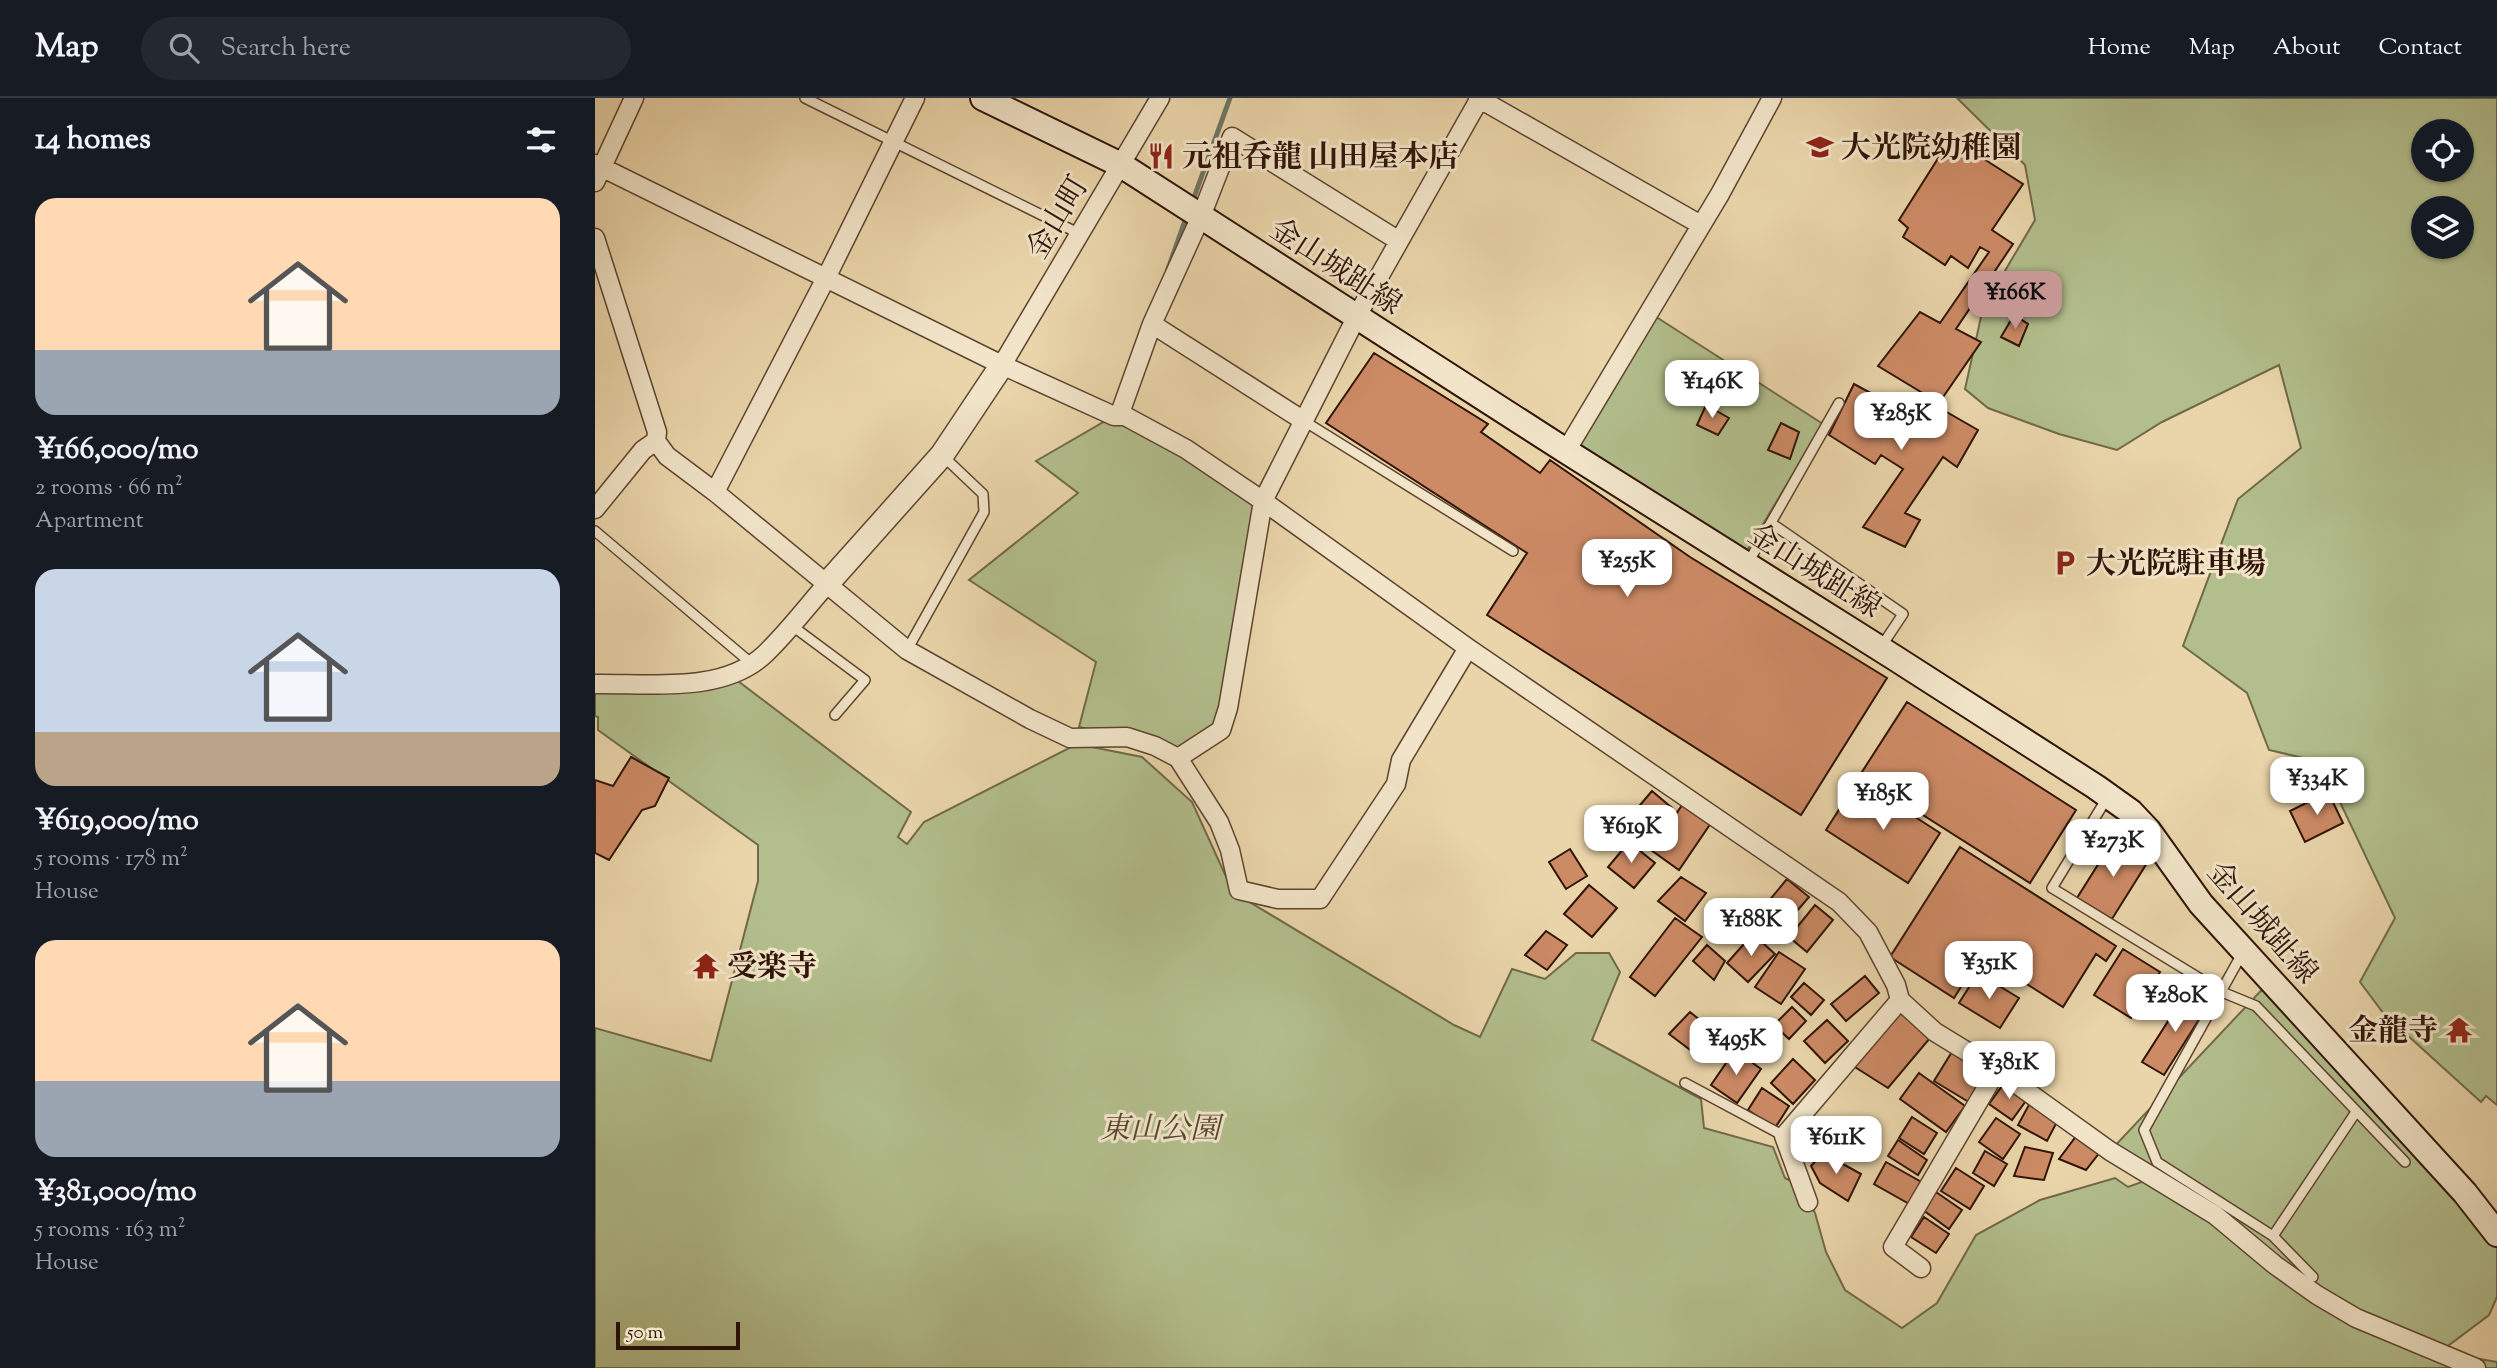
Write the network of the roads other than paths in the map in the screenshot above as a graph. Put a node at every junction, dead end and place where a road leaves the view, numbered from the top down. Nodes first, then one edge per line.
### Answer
1 (635, 98) edge
2 (805, 98) edge
3 (915, 98) edge
4 (983, 98) edge
5 (1160, 98) edge
6 (1479, 98) edge
7 (1772, 98) edge
8 (894, 141) junction
9 (1121, 165) junction
10 (597, 171) edge
11 (1201, 216) junction
12 (1701, 225) junction
13 (1080, 234) junction
14 (595, 238) edge
15 (1399, 241) junction
16 (827, 278) junction
17 (1357, 317) junction
18 (1152, 324) junction
19 (1002, 365) junction
20 (1839, 403) dead end
21 (1119, 416) junction
22 (1304, 421) junction
23 (656, 441) junction
24 (1566, 451) junction
25 (942, 455) junction
26 (715, 492) junction
27 (1263, 501) junction
28 (595, 509) edge
29 (1771, 523) junction
30 (595, 531) edge
31 (1513, 551) dead end
32 (1748, 565) junction
33 (826, 585) junction
34 (791, 625) junction
35 (1468, 648) junction
36 (1880, 648) junction
37 (907, 650) junction
38 (751, 663) junction
39 (595, 684) edge
40 (835, 715) dead end
41 (1178, 758) junction
42 (2108, 796) junction
43 (2244, 951) junction
44 (2222, 992) junction
45 (1900, 1000) junction
46 (1997, 1070) junction
47 (1685, 1083) dead end
48 (2356, 1112) junction
49 (1784, 1136) junction
50 (2405, 1162) dead end
51 (1808, 1202) dead end
52 (2497, 1234) edge
53 (2273, 1236) junction
54 (1921, 1268) dead end
55 (2313, 1276) dead end
56 (2476, 1368) edge

1 - 10 street
2 - 8 lane
3 - 8 street
4 - 9 main road, 金山城趾線
5 - 9 street, 金山町
6 - 12 street
6 - 15 street
7 - 12 street
8 - 13 lane
8 - 16 street
9 - 11 main road, 金山城趾線
9 - 13 street, 金山町
10 - 16 street
11 - 15 street
11 - 17 main road, 金山城趾線
11 - 18 street
12 - 24 street
13 - 19 street, 金山町
14 - 23 street
15 - 17 street
16 - 19 street
16 - 26 street
17 - 22 street
17 - 24 main road, 金山城趾線
18 - 21 street
18 - 22 street
19 - 21 street
19 - 25 street
20 - 29 lane
21 - 27 street
22 - 27 street
22 - 31 lane
23 - 26 street
23 - 28 street
24 - 32 main road, 金山城趾線
25 - 33 street
25 - 37 lane
26 - 33 street
27 - 35 street
27 - 41 street
29 - 32 lane
29 - 36 lane
30 - 38 lane
32 - 36 main road, 金山城趾線
33 - 34 street
33 - 37 street
34 - 38 street
34 - 40 lane
35 - 41 street
35 - 45 street
36 - 42 main road, 金山城趾線
37 - 41 street
38 - 39 street
42 - 43 main road, 金山城趾線
42 - 44 lane
43 - 44 lane
43 - 52 main road, 金山城趾線
44 - 48 lane
44 - 53 lane
45 - 46 street
45 - 49 street
46 - 54 street
46 - 56 street
47 - 49 lane
48 - 50 lane
48 - 53 lane
49 - 51 street
53 - 55 lane

